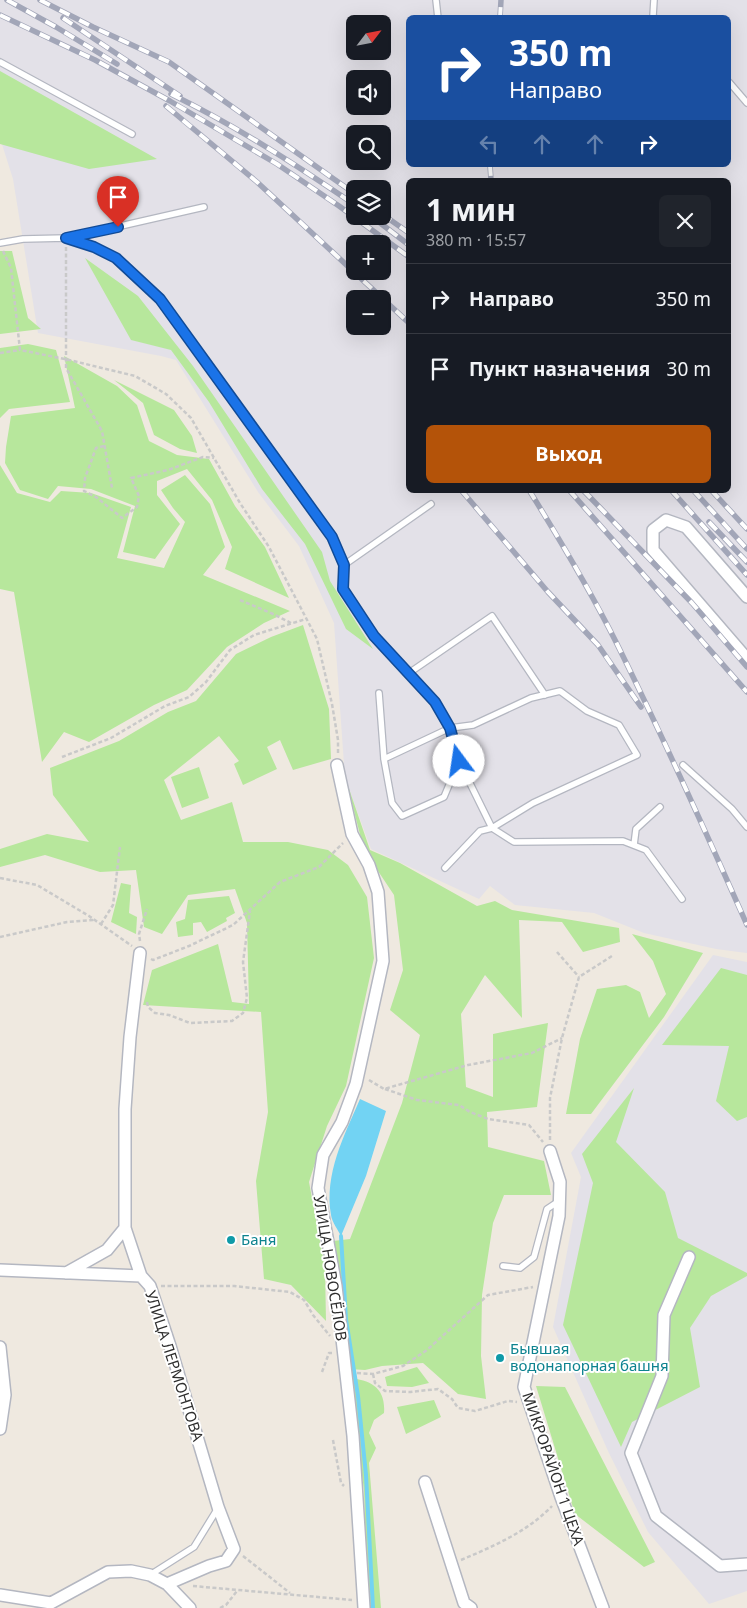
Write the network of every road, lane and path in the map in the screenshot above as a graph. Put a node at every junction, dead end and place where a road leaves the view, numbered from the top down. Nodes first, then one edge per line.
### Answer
1 (436, 0) edge
2 (654, 0) edge
3 (438, 15) edge
4 (654, 15) edge
5 (0, 62) edge
6 (731, 84) edge
7 (747, 103) edge
8 (132, 134) dead end
9 (204, 208) dead end
10 (66, 238) junction
11 (0, 244) edge
12 (20, 350) junction
13 (0, 353) edge
14 (65, 359) junction
15 (104, 446) junction
16 (214, 458) junction
17 (112, 488) dead end
18 (431, 504) dead end
19 (344, 565) junction
20 (747, 597) edge
21 (240, 600) dead end
22 (306, 619) junction
23 (291, 624) junction
24 (747, 659) edge
25 (409, 673) junction
26 (379, 692) dead end
27 (545, 695) junction
28 (450, 728) junction
29 (62, 757) dead end
30 (384, 759) junction
31 (459, 761) junction
32 (337, 764) joint
33 (683, 765) dead end
34 (660, 807) dead end
35 (747, 827) edge
36 (492, 828) junction
37 (352, 834) junction
38 (634, 845) junction
39 (120, 847) dead end
40 (445, 868) dead end
41 (0, 878) edge
42 (682, 899) dead end
43 (147, 909) dead end
44 (250, 910) junction
45 (94, 920) junction
46 (101, 924) junction
47 (0, 936) edge
48 (557, 952) dead end
49 (140, 953) junction
50 (612, 956) dead end
51 (579, 977) junction
52 (154, 1013) dead end
53 (562, 1038) junction
54 (358, 1074) junction
55 (384, 1089) junction
56 (550, 1151) junction
57 (559, 1201) junction
58 (125, 1228) junction
59 (689, 1257) dead end
60 (503, 1266) dead end
61 (0, 1270) edge
62 (66, 1273) junction
63 (142, 1276) junction
64 (545, 1285) junction
65 (150, 1286) junction
66 (340, 1336) junction
67 (0, 1347) edge
68 (343, 1350) junction
69 (322, 1372) dead end
70 (363, 1374) dead end
71 (373, 1374) junction
72 (530, 1404) junction
73 (0, 1429) edge
74 (333, 1440) dead end
75 (425, 1482) dead end
76 (561, 1498) junction
77 (357, 1499) junction
78 (218, 1507) junction
79 (234, 1549) junction
80 (747, 1564) edge
81 (451, 1565) junction
82 (150, 1575) junction
83 (168, 1584) junction
84 (187, 1586) dead end
85 (237, 1591) junction
86 (291, 1594) junction
87 (0, 1595) edge
88 (364, 1604) edge
89 (190, 1608) edge
90 (220, 1608) edge
91 (471, 1608) edge
92 (604, 1608) edge

1 - 3 lane
2 - 4 lane
5 - 8 lane
6 - 7 lane
9 - 10 lane
10 - 11 lane
10 - 14 path
10 - 19 lane
11 - 12 path
12 - 13 path
12 - 14 path
14 - 15 path
14 - 16 path
15 - 16 path
15 - 17 path
16 - 22 path
18 - 19 lane
19 - 25 lane
20 - 24 street
21 - 23 path
22 - 23 path
22 - 32 path
23 - 29 path
25 - 27 lane
25 - 28 lane
26 - 30 lane
27 - 28 lane
27 - 36 lane
28 - 30 lane
28 - 31 lane
30 - 31 lane
31 - 36 lane
32 - 37 street, УЛИЦА НОВОСЁЛОВ
33 - 35 lane
34 - 38 lane
36 - 38 lane
36 - 40 lane
37 - 44 path
37 - 54 street, УЛИЦА НОВОСЁЛОВ
38 - 42 lane
39 - 46 path
41 - 45 path
43 - 49 path
44 - 49 path
44 - 52 path
45 - 46 path
45 - 47 path
46 - 49 path
48 - 51 path
49 - 58 street, УЛИЦА ЛЕРМОНТОВА
50 - 51 path
51 - 53 path
53 - 55 path
53 - 56 path
54 - 55 path
54 - 66 street, УЛИЦА НОВОСЁЛОВ
55 - 56 path
56 - 57 street, МИКРОРАЙОН 1 ЦЕХА
57 - 60 lane
57 - 64 street, МИКРОРАЙОН 1 ЦЕХА
58 - 62 street
58 - 63 street, УЛИЦА ЛЕРМОНТОВА
59 - 80 street
61 - 62 street
62 - 63 street
63 - 65 street, УЛИЦА ЛЕРМОНТОВА
64 - 71 path
64 - 72 street, МИКРОРАЙОН 1 ЦЕХА
65 - 66 path
65 - 78 street, УЛИЦА ЛЕРМОНТОВА
66 - 68 street, УЛИЦА НОВОСЁЛОВ
67 - 73 street
68 - 69 path
68 - 77 street, УЛИЦА НОВОСЁЛОВ
70 - 71 path
71 - 72 path
72 - 76 street, МИКРОРАЙОН 1 ЦЕХА
74 - 77 path
75 - 81 street
76 - 81 path
76 - 92 street, МИКРОРАЙОН 1 ЦЕХА
77 - 88 street, УЛИЦА НОВОСЁЛОВ
78 - 79 street, УЛИЦА ЛЕРМОНТОВА
78 - 82 lane
79 - 83 street
79 - 86 path
81 - 91 street
82 - 83 street
82 - 87 street
83 - 89 street
84 - 85 path
85 - 86 path
85 - 90 path
86 - 88 path

